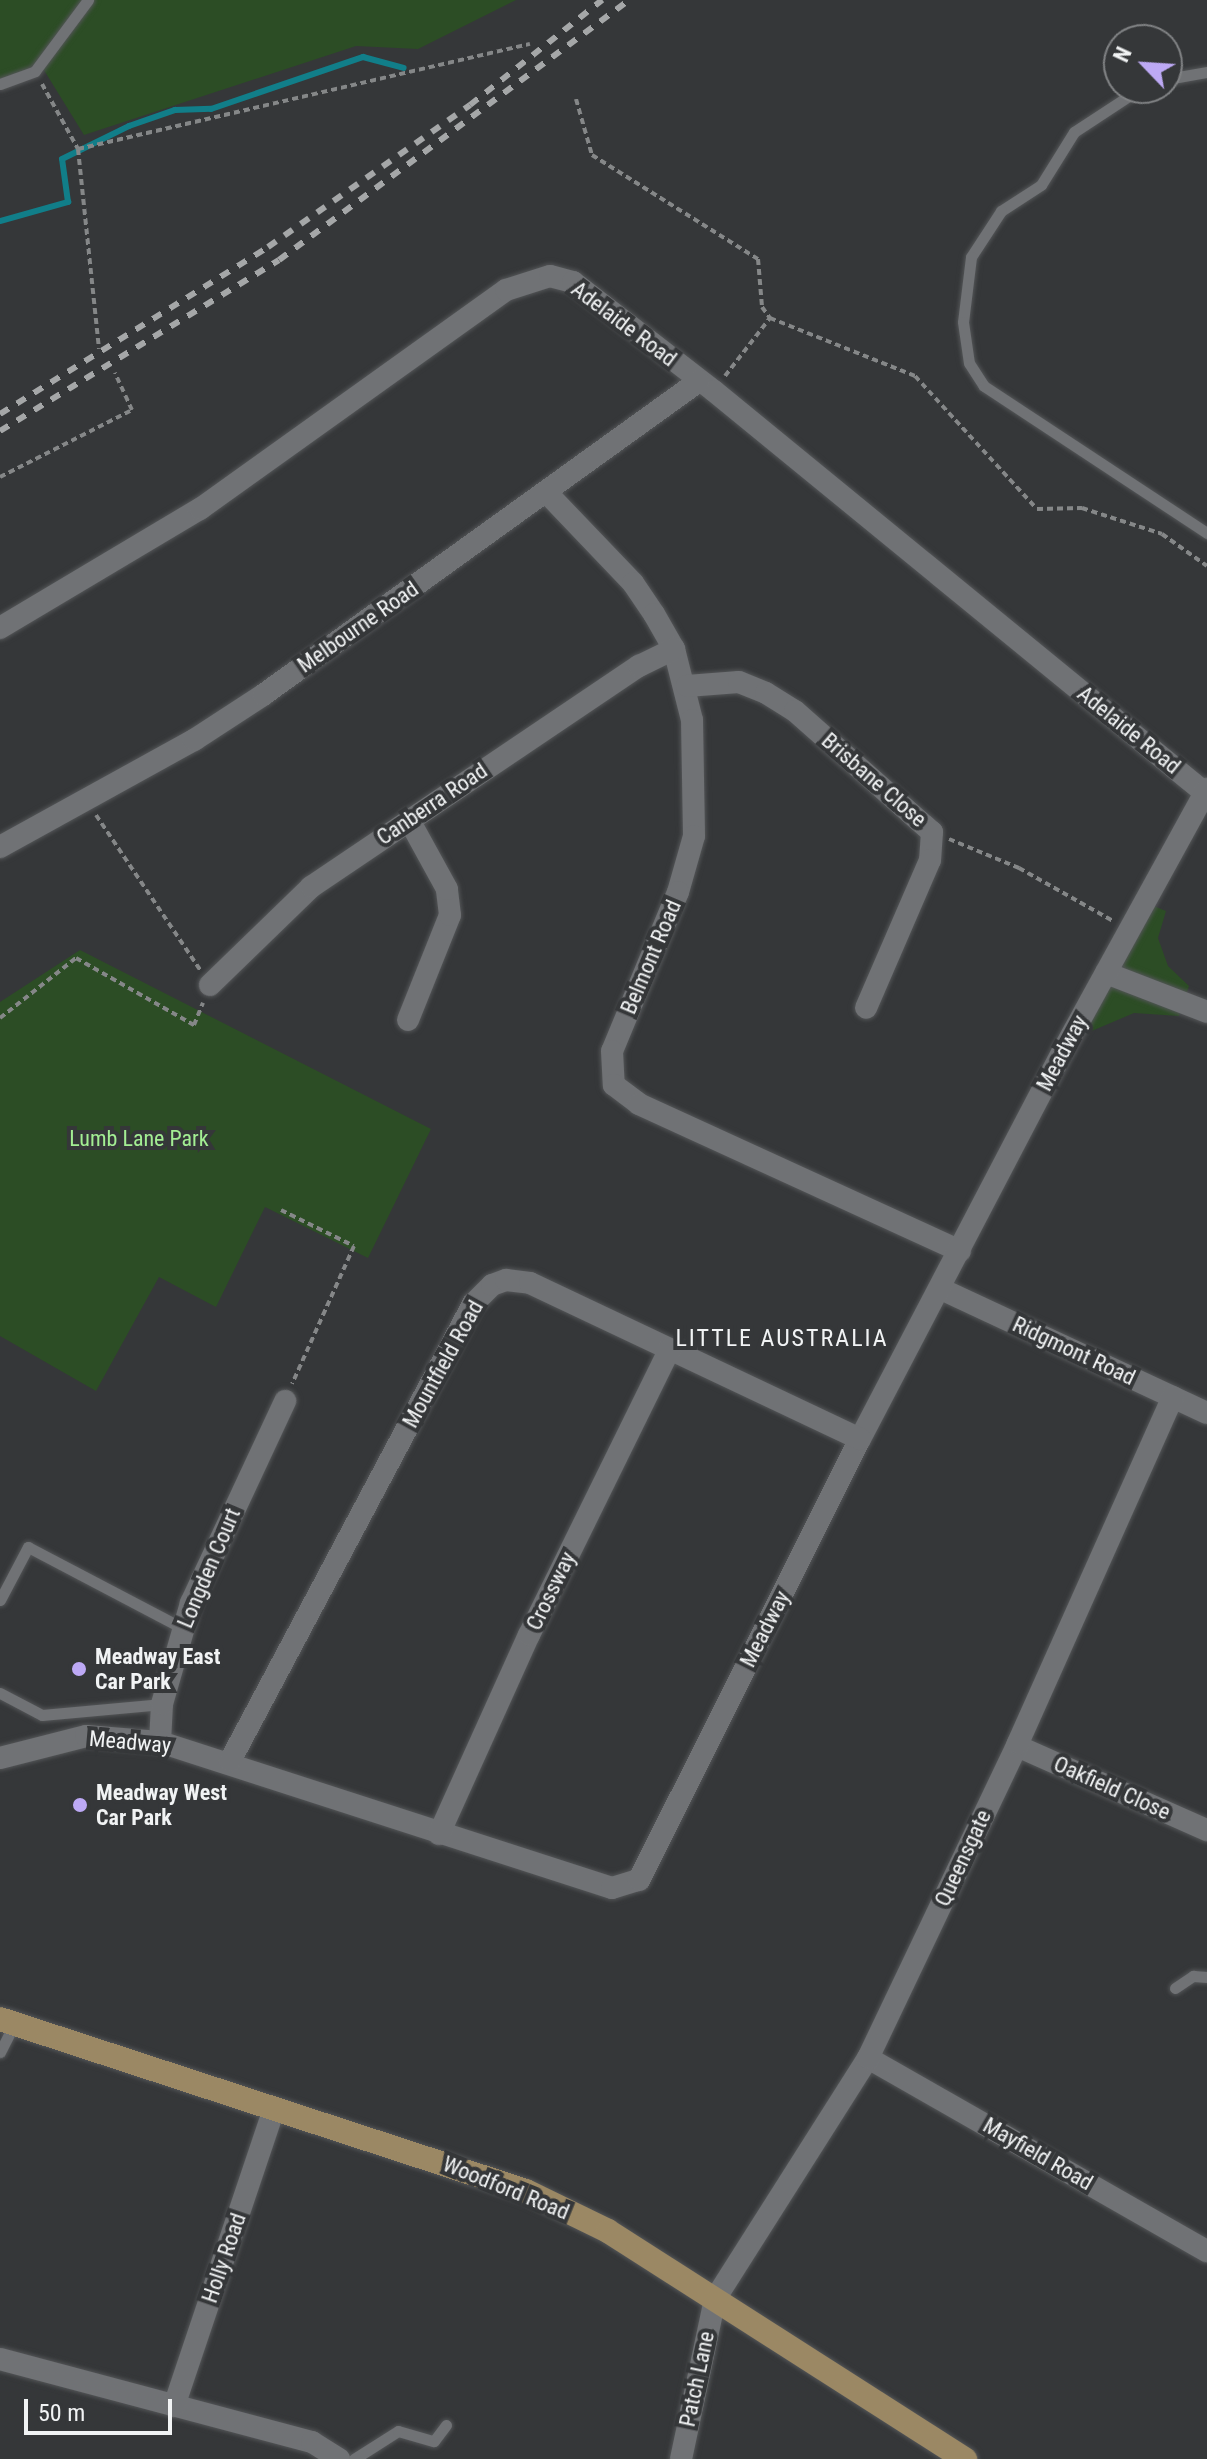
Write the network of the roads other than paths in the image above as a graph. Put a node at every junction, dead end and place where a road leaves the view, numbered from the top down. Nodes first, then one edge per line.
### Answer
1 (88, 0) edge
2 (1207, 72) edge
3 (1183, 76) edge
4 (0, 84) edge
5 (1117, 104) edge
6 (706, 386) junction
7 (547, 493) junction
8 (1207, 533) edge
9 (0, 628) edge
10 (674, 649) junction
11 (687, 686) junction
12 (1206, 790) edge
13 (409, 820) junction
14 (0, 847) edge
15 (1106, 973) junction
16 (210, 985) road end
17 (866, 1008) dead end
18 (1207, 1012) edge
19 (408, 1020) dead end
20 (960, 1251) junction
21 (941, 1289) junction
22 (669, 1350) junction
23 (1173, 1397) junction
24 (285, 1401) road end
25 (1207, 1413) edge
26 (860, 1439) junction
27 (0, 1600) edge
28 (182, 1628) junction
29 (0, 1693) edge
30 (162, 1704) junction
31 (160, 1742) junction
32 (1017, 1746) junction
33 (0, 1758) edge
34 (230, 1761) junction
35 (1207, 1830) edge
36 (439, 1834) junction
37 (1207, 1977) edge
38 (1175, 1988) dead end
39 (7, 2022) edge
40 (0, 2052) edge
41 (868, 2058) junction
42 (273, 2111) junction
43 (1207, 2251) edge
44 (715, 2299) junction
45 (0, 2359) edge
46 (174, 2406) junction
47 (446, 2425) dead end
48 (339, 2459) edge
49 (354, 2459) edge
50 (681, 2459) edge
51 (965, 2459) edge

1 - 4 lane
2 - 3 lane
5 - 8 lane
6 - 7 street, Melbourne Road
6 - 9 street, Adelaide Road
6 - 12 street, Adelaide Road
7 - 10 street, Belmont Road
7 - 14 street, Melbourne Road
10 - 11 street, Belmont Road
10 - 13 street, Canberra Road
11 - 17 street, Brisbane Close
11 - 20 street, Belmont Road
12 - 15 street, Meadway
13 - 16 street, Canberra Road
13 - 19 street
15 - 18 street
15 - 20 street, Meadway
20 - 21 street, Meadway
21 - 23 street, Ridgmont Road
21 - 26 street, Meadway
22 - 26 street, Mountfield Road
22 - 34 street, Mountfield Road
22 - 36 street, Crossway
23 - 25 street, Ridgmont Road
23 - 32 street, Queensgate
24 - 28 street, Longden Court
26 - 36 street, Meadway
27 - 28 lane
28 - 30 street, Longden Court
29 - 30 lane
30 - 31 street, Longden Court
31 - 33 street, Meadway
31 - 34 street, Meadway
32 - 35 street, Oakfield Close
32 - 41 street, Queensgate
34 - 36 street, Meadway
37 - 38 lane
39 - 40 lane
39 - 42 main road, Woodford Road
41 - 43 street, Mayfield Road
41 - 44 street, Queensgate
42 - 44 main road, Woodford Road
42 - 46 street, Holly Road
44 - 50 street, Patch Lane
44 - 51 main road, Woodford Road
45 - 46 street
46 - 48 street
47 - 49 lane

